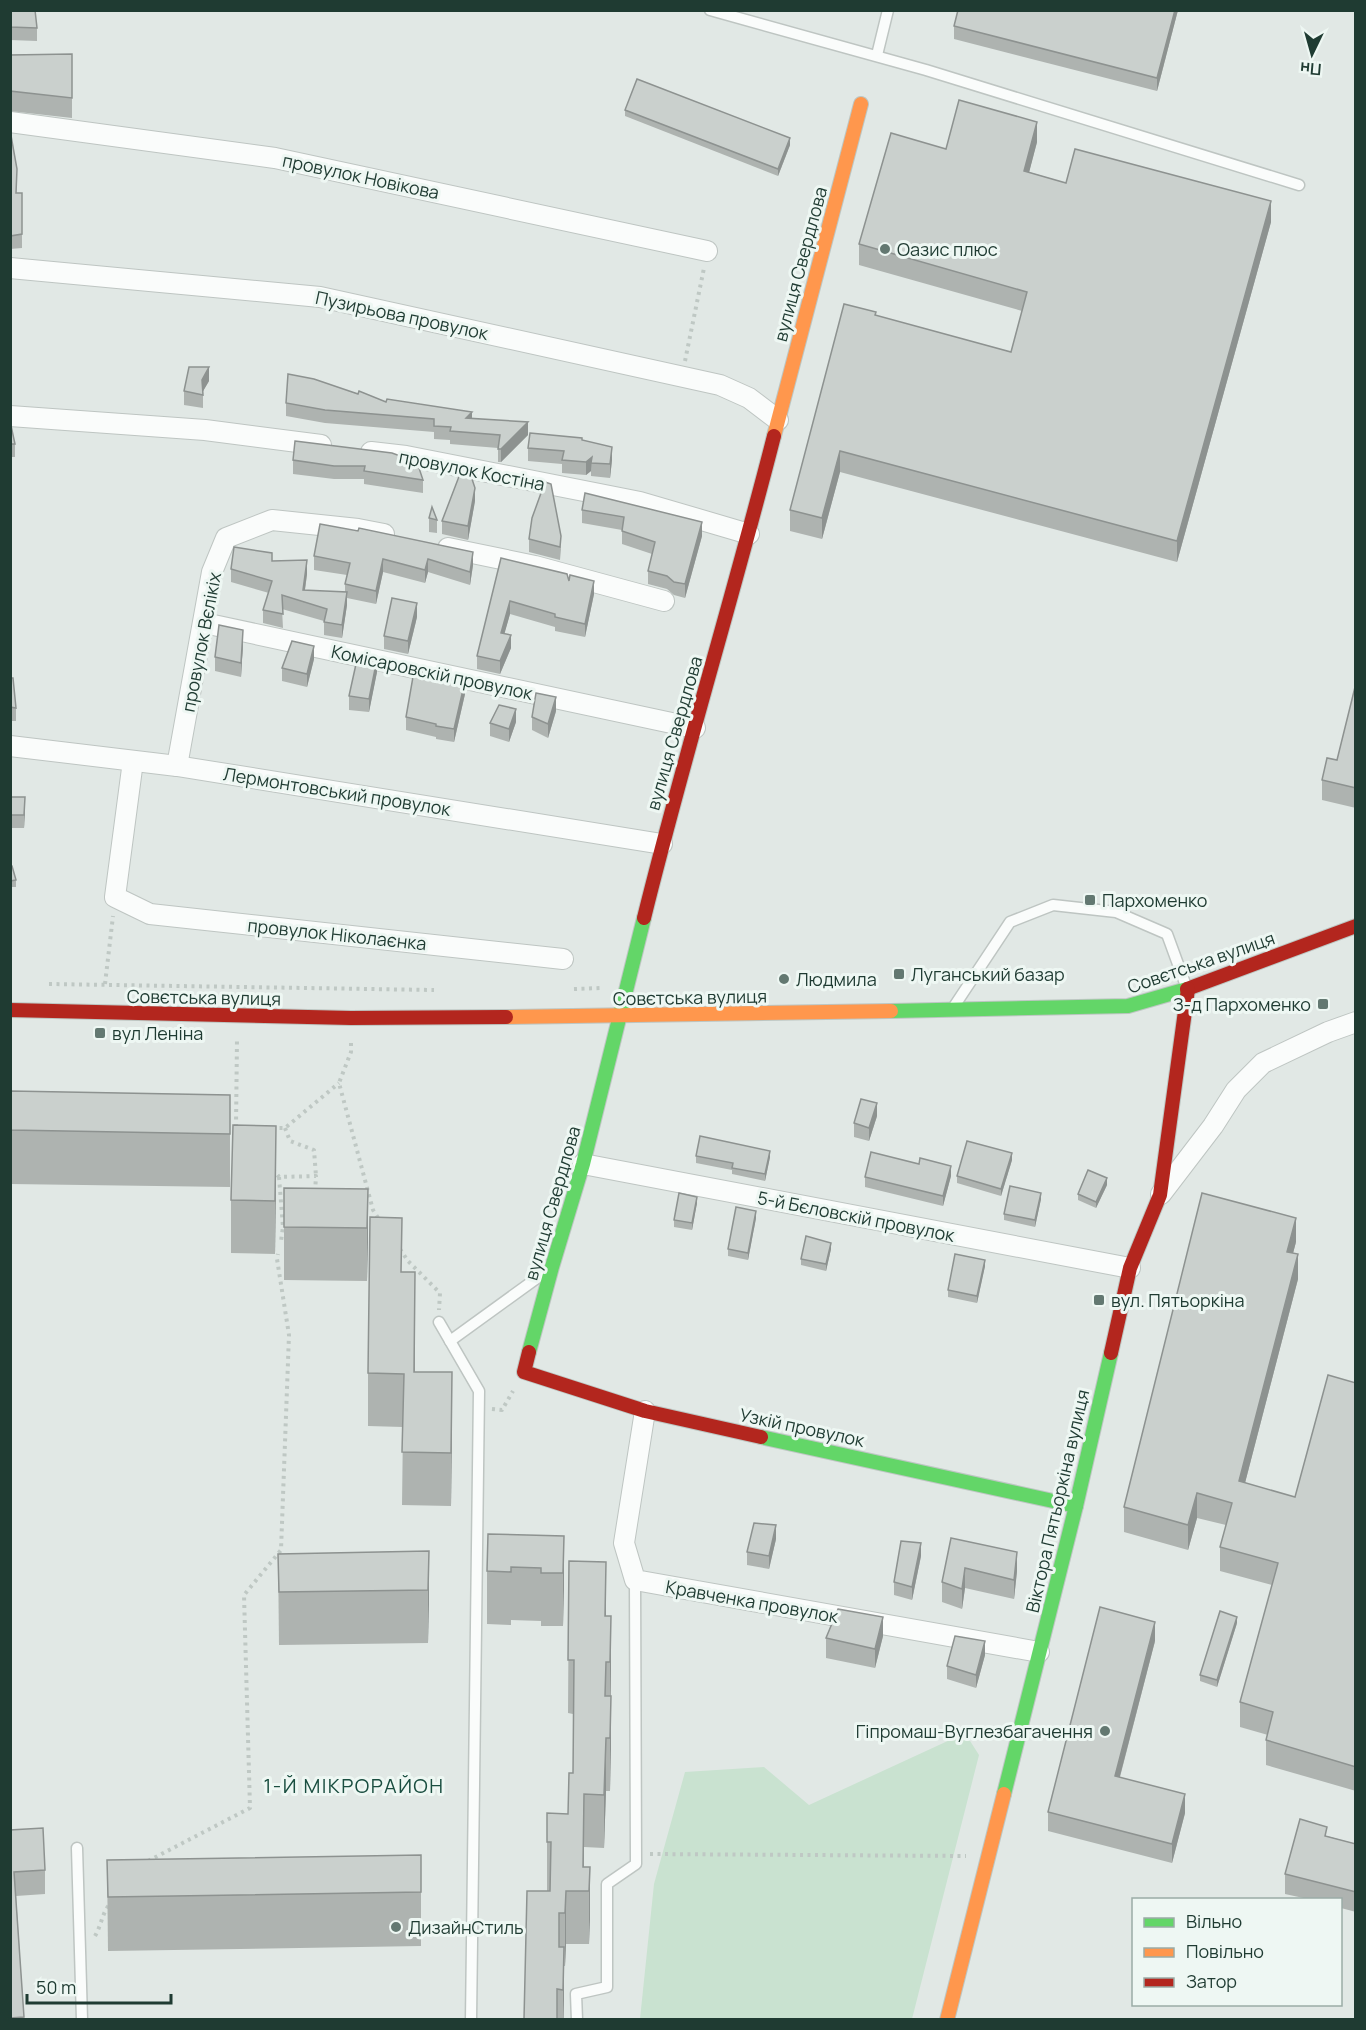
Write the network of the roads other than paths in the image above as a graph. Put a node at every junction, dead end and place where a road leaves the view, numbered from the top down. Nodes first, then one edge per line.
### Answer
1 (710, 10) edge
2 (888, 10) edge
3 (877, 55) junction
4 (861, 104) dead end
5 (10, 122) edge
6 (1299, 185) dead end
7 (707, 250) road end
8 (10, 268) edge
9 (10, 416) edge
10 (778, 420) junction
11 (749, 534) junction
12 (402, 538) edge
13 (425, 543) edge
14 (664, 601) dead end
15 (204, 623) junction
16 (695, 728) junction
17 (10, 746) edge
18 (133, 761) junction
19 (177, 766) junction
20 (662, 844) junction
21 (1356, 926) edge
22 (563, 959) dead end
23 (1188, 989) junction
24 (10, 1010) edge
25 (951, 1010) junction
26 (620, 1016) junction
27 (1356, 1022) edge
28 (583, 1164) junction
29 (1160, 1195) junction
30 (552, 1267) junction
31 (1130, 1268) junction
32 (439, 1322) road end
33 (450, 1341) junction
34 (524, 1372) joint
35 (645, 1411) junction
36 (1076, 1506) junction
37 (635, 1580) junction
38 (1039, 1652) junction
39 (77, 1848) dead end
40 (82, 2019) edge
41 (471, 2019) edge
42 (577, 2019) edge
43 (947, 2019) edge

1 - 3 lane
2 - 3 lane
3 - 6 lane
4 - 10 street, вулиця Свердлова
5 - 7 street, провулок Новікова
8 - 10 street, Пузирьова провулок
9 - 11 street, провулок Костіна
10 - 11 street, вулиця Свердлова
11 - 16 street, вулиця Свердлова
12 - 15 street, провулок Вєлікіх
13 - 14 street
15 - 16 street, Комісаровскій провулок
15 - 19 street, провулок Вєлікіх
16 - 20 street, вулиця Свердлова
17 - 18 street, Лермонтовський провулок
18 - 19 street, Лермонтовський провулок
18 - 22 street, провулок Ніколаєнка
19 - 20 street, Лермонтовський провулок
20 - 26 street, вулиця Свердлова
21 - 23 street, Совєтська вулиця
23 - 25 street, Совєтська вулиця
23 - 25 lane
23 - 29 street, Віктора Пятьоркіна вулиця
24 - 26 street, Совєтська вулиця
25 - 26 street, Совєтська вулиця
26 - 28 street, вулиця Свердлова
27 - 29 street
28 - 30 street, вулиця Свердлова
28 - 31 street, 5-й Бєловскій провулок
29 - 31 street, Віктора Пятьоркіна вулиця
30 - 33 lane
30 - 34 street, вулиця Свердлова
31 - 36 street, Віктора Пятьоркіна вулиця
32 - 33 lane
33 - 41 lane
34 - 35 street, Узкій провулок
35 - 36 street, Узкій провулок
35 - 37 street
36 - 38 street, Віктора Пятьоркіна вулиця
37 - 38 street, Кравченка провулок
37 - 42 lane
38 - 43 street, Віктора Пятьоркіна вулиця
39 - 40 lane

